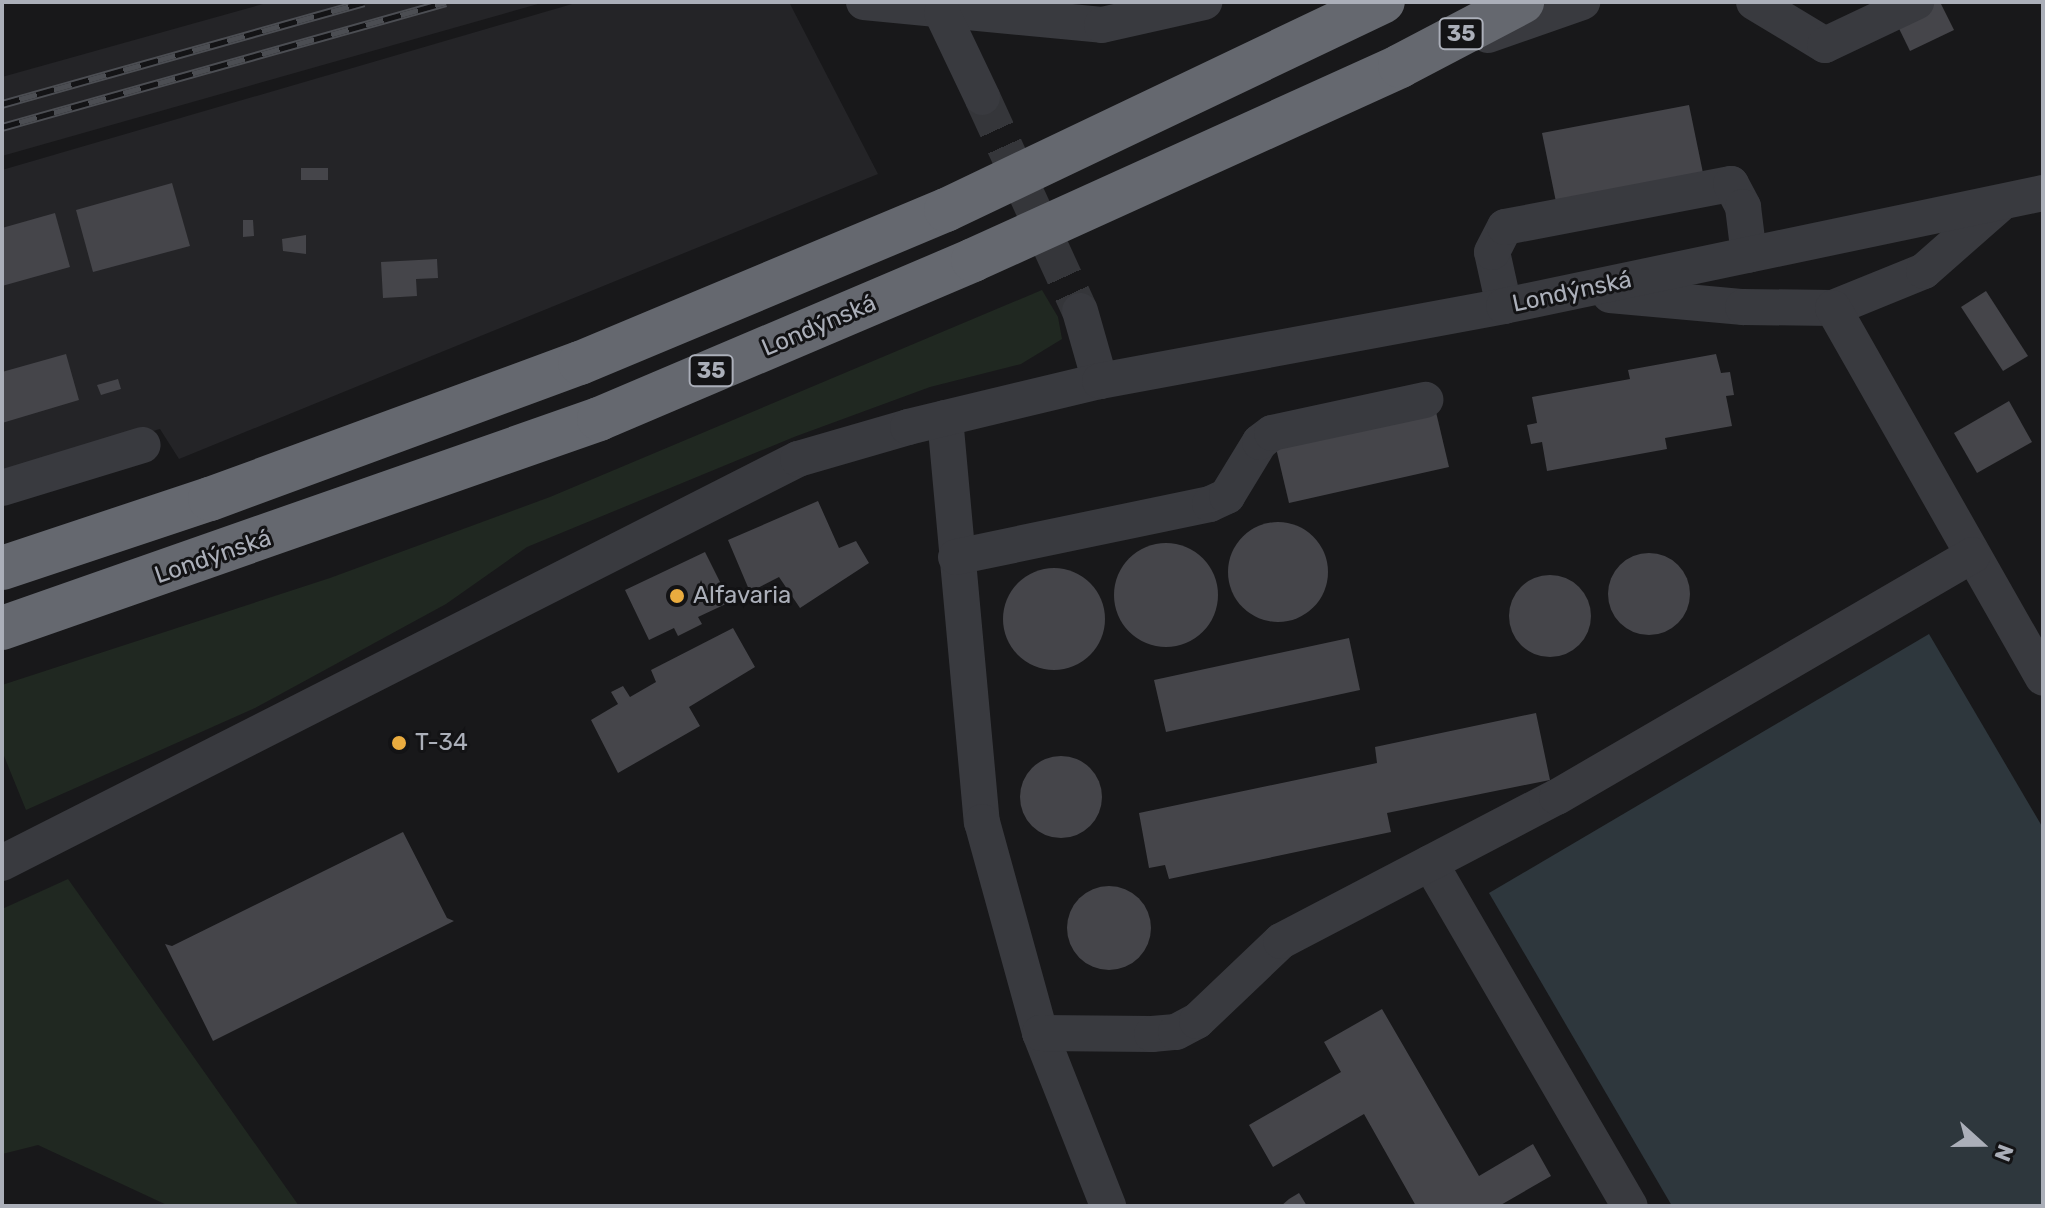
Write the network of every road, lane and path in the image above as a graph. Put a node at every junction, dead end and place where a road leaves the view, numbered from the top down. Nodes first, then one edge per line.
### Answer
1 (864, 2) edge
2 (1204, 2) edge
3 (1383, 2) edge
4 (1522, 2) edge
5 (1582, 2) edge
6 (1754, 2) edge
7 (1916, 2) edge
8 (942, 13) junction
9 (1400, 66) junction
10 (982, 97) tunnel mouth
11 (2043, 193) edge
12 (2002, 202) junction
13 (1749, 255) junction
14 (1575, 291) junction
15 (1504, 306) junction
16 (1833, 308) junction
17 (1080, 311) tunnel mouth
18 (1100, 381) junction
19 (1425, 400) dead end
20 (945, 418) junction
21 (143, 445) dead end
22 (2, 488) edge
23 (1973, 555) junction
24 (956, 557) junction
25 (2, 568) edge
26 (2, 628) edge
27 (2043, 678) edge
28 (2, 863) edge
29 (1430, 863) junction
30 (1040, 1033) junction
31 (1108, 1206) edge
32 (1630, 1206) edge

1 - 8 street
2 - 8 street
3 - 25 highway, 35
4 - 9 highway, Londýnská / 35
5 - 9 street
6 - 7 street
8 - 10 street
9 - 26 highway, Londýnská / 35
11 - 12 street, Londýnská
12 - 13 street, Londýnská
12 - 16 street
13 - 14 street, Londýnská
13 - 15 street
14 - 15 street, Londýnská
14 - 16 street
15 - 18 street, Londýnská
16 - 23 street
17 - 18 street
18 - 20 street, Londýnská
19 - 24 street
20 - 24 street
20 - 28 street, Londýnská
21 - 22 street
23 - 27 street
23 - 29 street
24 - 30 street
29 - 30 street
29 - 32 street
30 - 31 street

